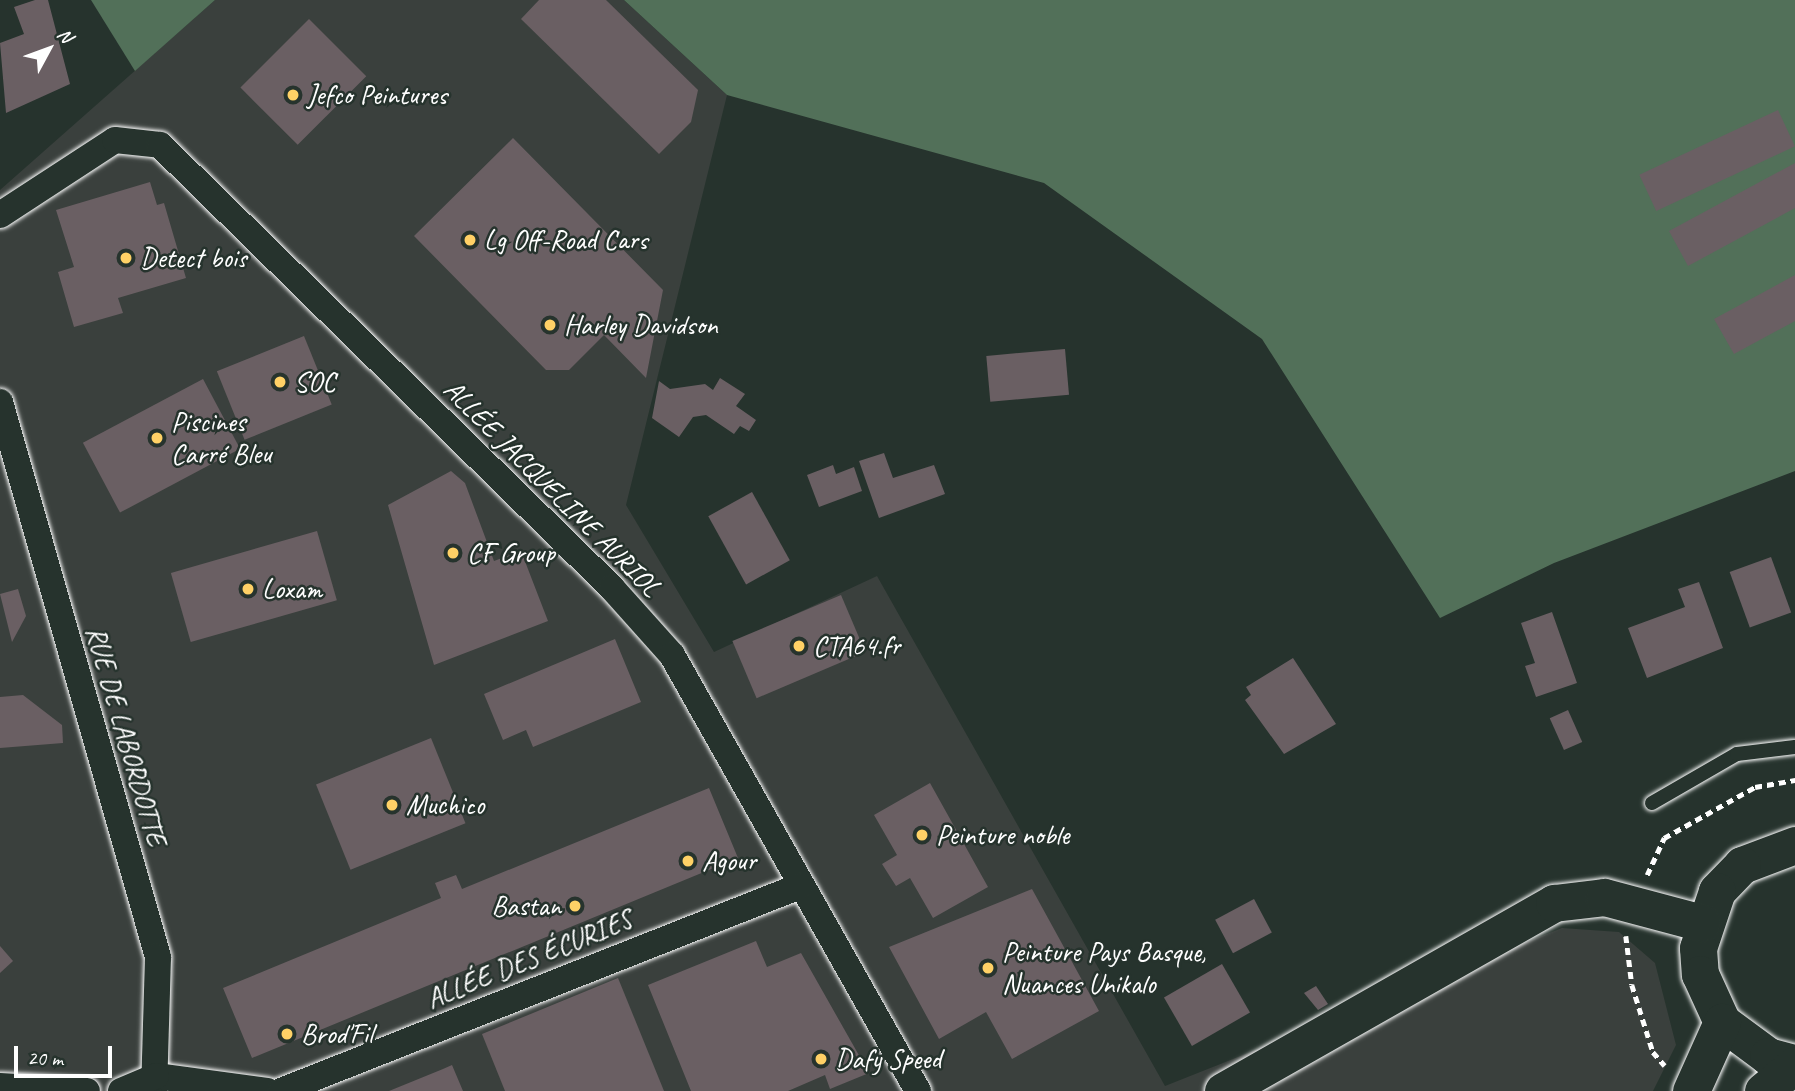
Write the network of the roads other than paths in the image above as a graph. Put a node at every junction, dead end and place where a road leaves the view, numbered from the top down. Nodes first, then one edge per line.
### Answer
1 (0, 215) edge
2 (0, 402) edge
3 (1795, 747) edge
4 (1652, 803) dead end
5 (1795, 845) edge
6 (800, 886) junction
7 (1702, 923) junction
8 (1722, 1022) junction
9 (1795, 1064) edge
10 (1681, 1080) edge
11 (155, 1084) edge
12 (0, 1086) edge
13 (87, 1091) edge
14 (121, 1091) edge
15 (267, 1091) edge
16 (281, 1091) edge
17 (918, 1091) edge
18 (1223, 1091) edge
19 (1763, 1091) edge

1 - 6 street, ALLÉE JACQUELINE AURIOL
2 - 11 street, RUE DE LABORDOTTE
3 - 4 lane
5 - 7 street
6 - 16 street, ALLÉE DES ÉCURIES
6 - 17 street, ALLÉE JACQUELINE AURIOL
7 - 8 street
7 - 18 street
8 - 9 street
8 - 10 street
9 - 19 street
11 - 14 street
11 - 15 street
12 - 13 street

